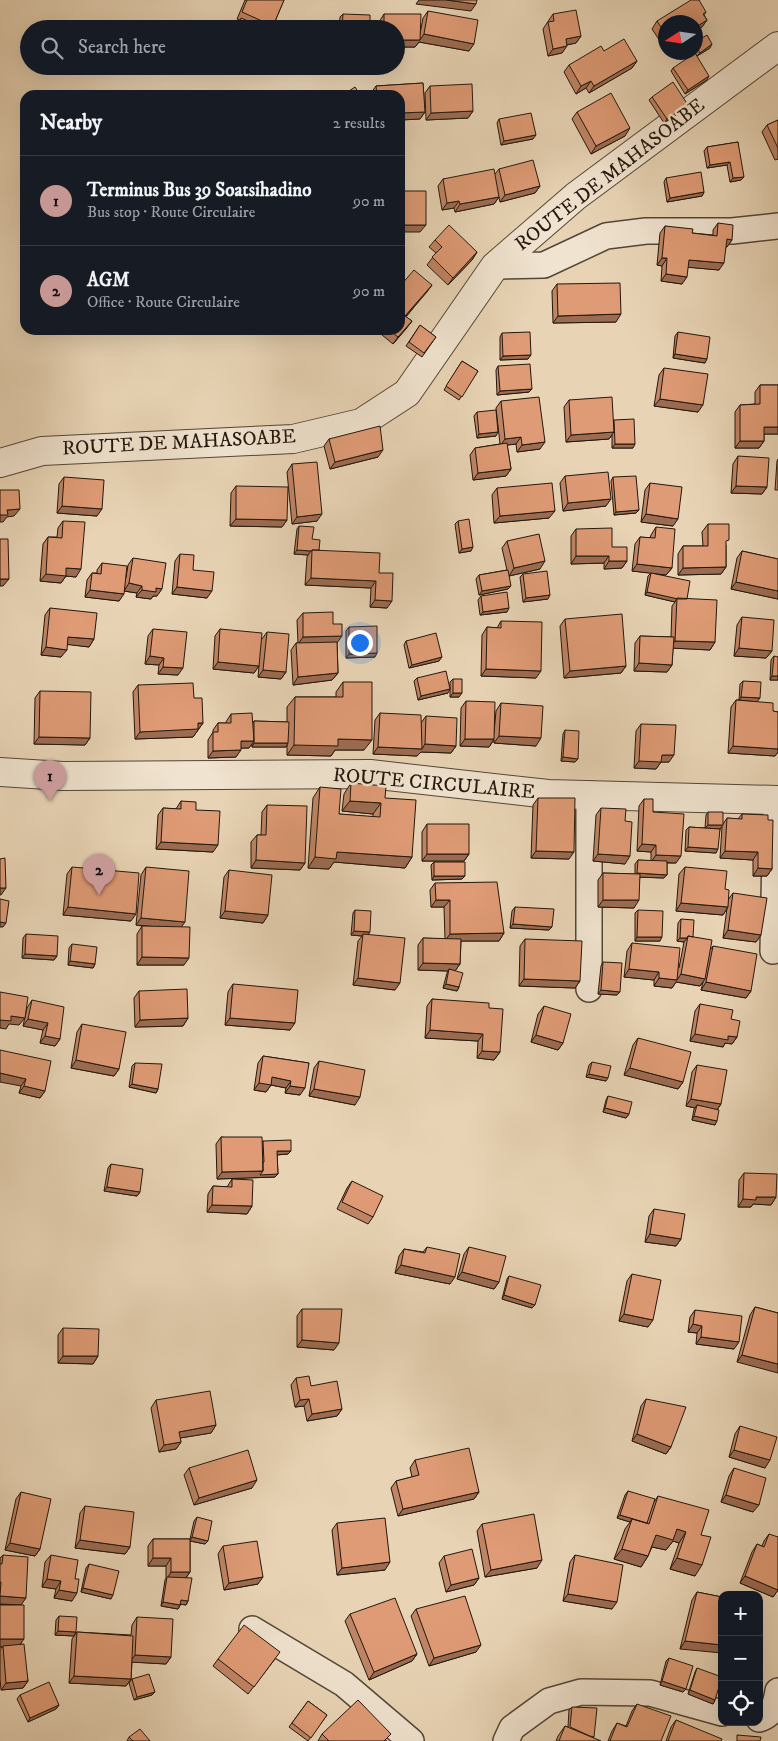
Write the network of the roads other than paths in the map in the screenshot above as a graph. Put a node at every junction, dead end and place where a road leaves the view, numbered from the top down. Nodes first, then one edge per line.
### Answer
1 (778, 46) edge
2 (778, 226) edge
3 (494, 266) junction
4 (0, 463) edge
5 (0, 772) edge
6 (589, 794) junction
7 (777, 800) edge
8 (773, 951) dead end
9 (589, 989) dead end
10 (252, 1629) edge
11 (778, 1691) edge
12 (718, 1712) edge
13 (763, 1718) edge
14 (411, 1741) edge
15 (506, 1741) edge

1 - 3 street, ROUTE DE MAHASOABE
2 - 3 street
3 - 4 street, ROUTE DE MAHASOABE
5 - 6 street, ROUTE CIRCULAIRE
6 - 7 street, ROUTE CIRCULAIRE
6 - 9 street
7 - 8 street
10 - 14 street
11 - 13 street
12 - 15 street

